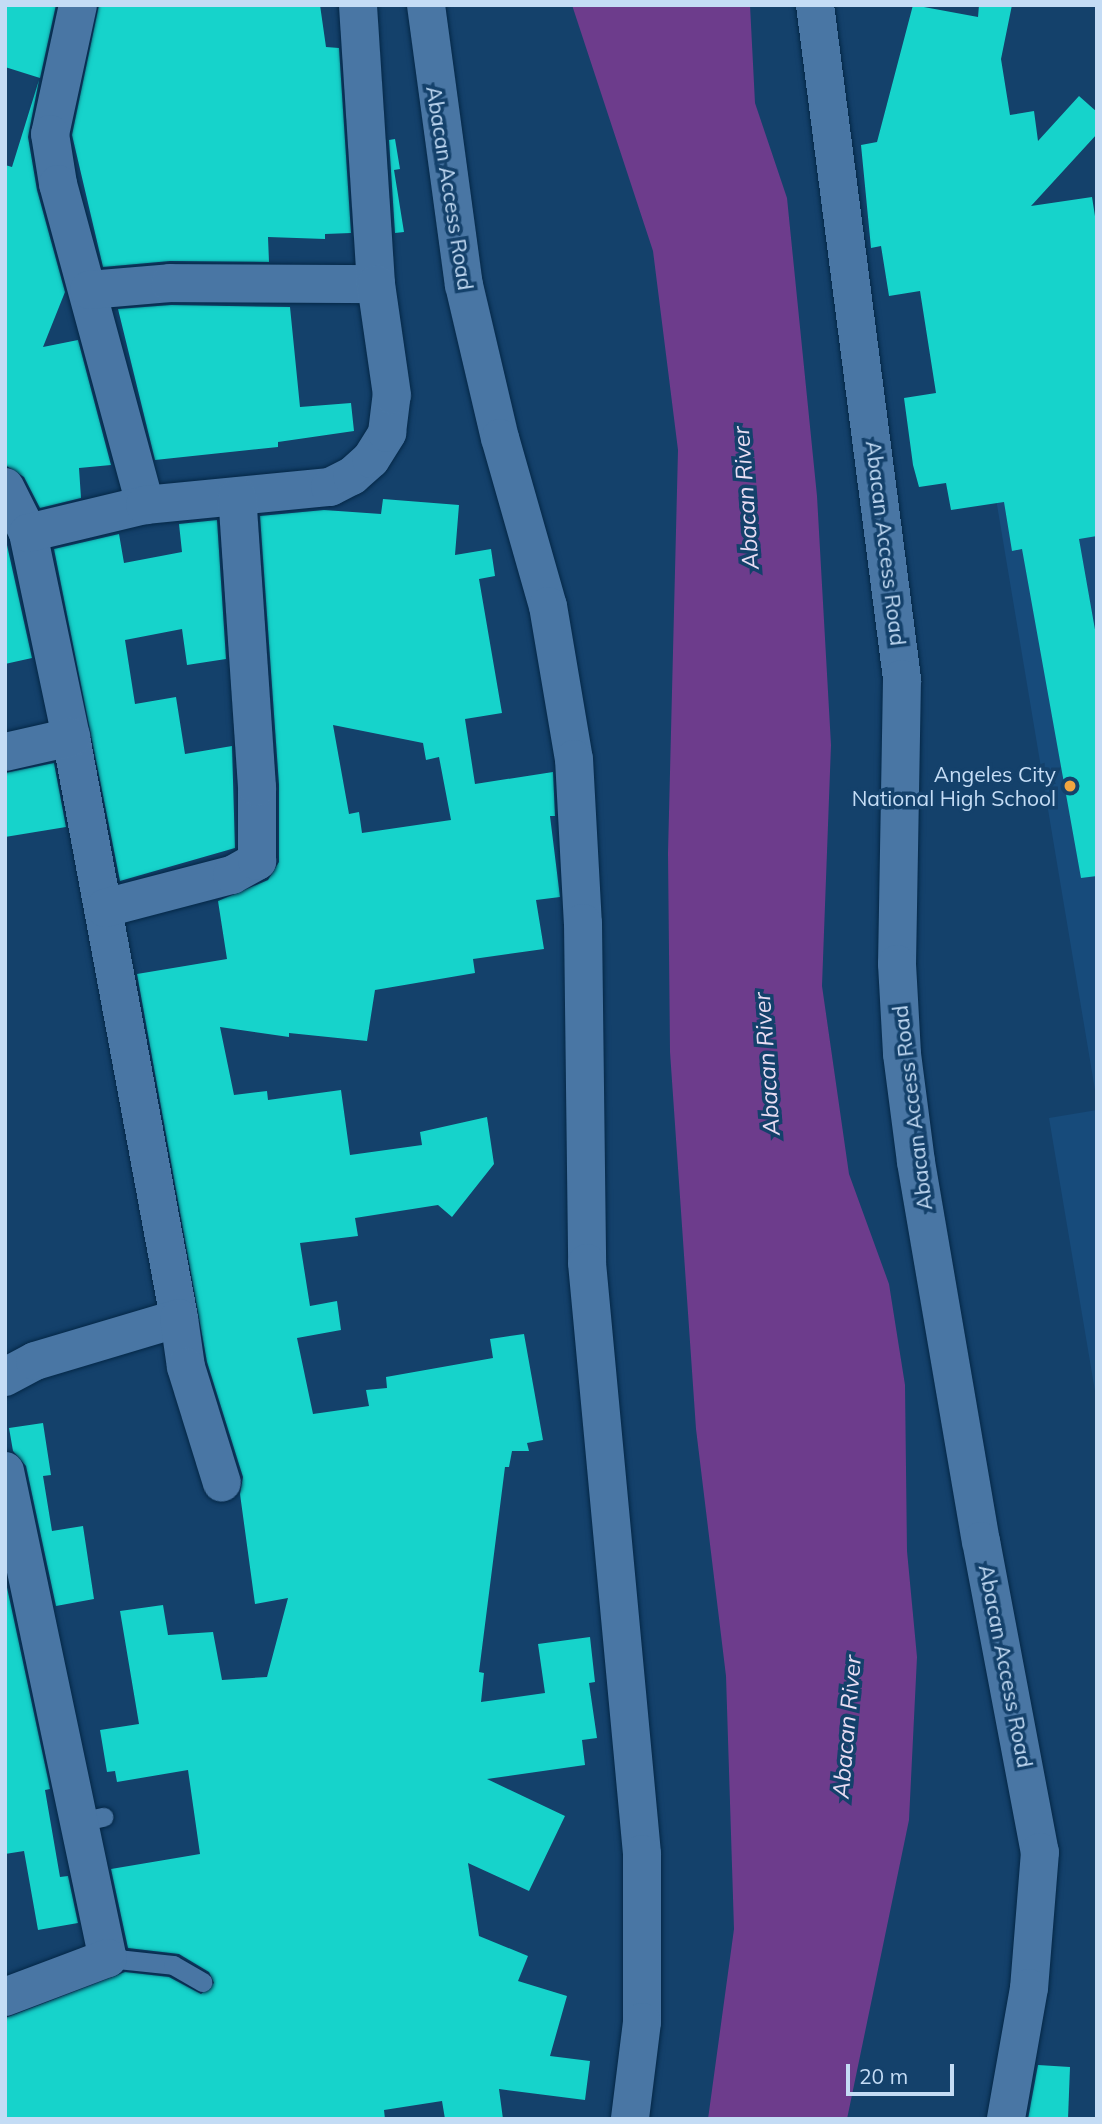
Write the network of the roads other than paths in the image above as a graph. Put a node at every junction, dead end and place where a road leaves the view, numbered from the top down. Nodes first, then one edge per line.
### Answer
1 (78, 5) edge
2 (358, 5) edge
3 (426, 5) edge
4 (815, 5) edge
5 (376, 284) junction
6 (89, 290) junction
7 (5, 487) edge
8 (237, 496) junction
9 (145, 505) junction
10 (28, 533) junction
11 (71, 737) junction
12 (5, 752) edge
13 (105, 908) junction
14 (179, 1318) junction
15 (5, 1377) edge
16 (5, 1471) edge
17 (222, 1483) dead end
18 (108, 1958) junction
19 (202, 1982) dead end
20 (5, 1997) edge
21 (630, 2119) edge
22 (1006, 2119) edge

1 - 6 street
2 - 5 street
3 - 21 street, Abacan Access Road
4 - 22 street, Abacan Access Road
5 - 6 street
5 - 8 street
6 - 9 street
7 - 10 street
8 - 9 street
8 - 13 street
9 - 10 street
10 - 11 street
11 - 12 street
11 - 13 street
13 - 14 street
14 - 15 street
14 - 17 street
16 - 18 street
18 - 19 lane
18 - 20 street

